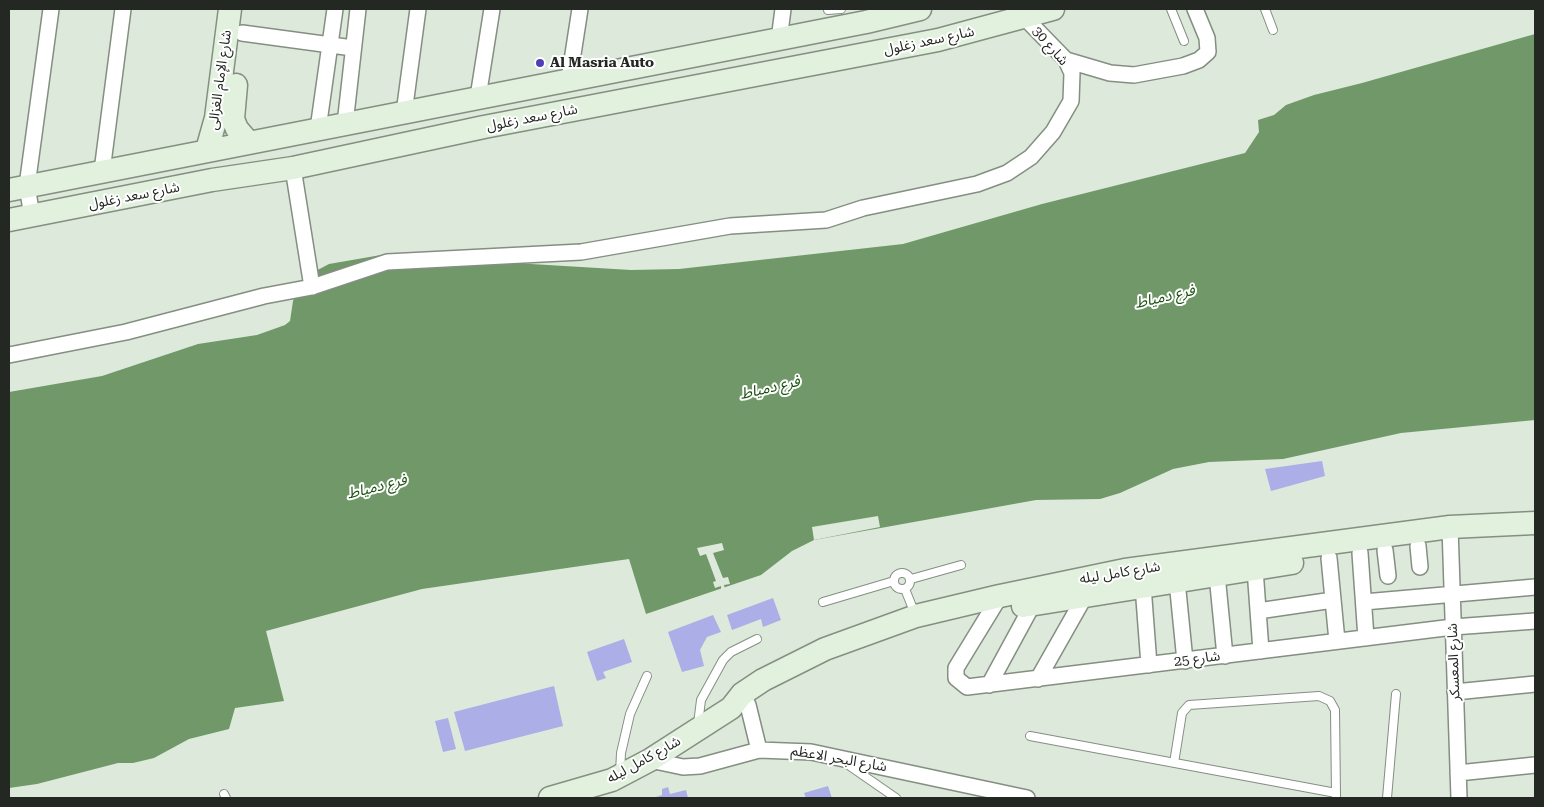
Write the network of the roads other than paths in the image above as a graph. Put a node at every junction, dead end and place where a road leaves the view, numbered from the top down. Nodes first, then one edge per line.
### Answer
1 (51, 9) edge
2 (123, 9) edge
3 (230, 9) edge
4 (245, 9) edge
5 (335, 9) edge
6 (358, 9) edge
7 (418, 9) edge
8 (492, 9) edge
9 (580, 9) edge
10 (783, 9) edge
11 (841, 9) edge
12 (918, 9) edge
13 (1053, 9) edge
14 (1171, 9) edge
15 (1195, 9) edge
16 (1265, 9) edge
17 (828, 10) dead end
18 (1024, 17) junction
19 (1272, 30) dead end
20 (242, 33) junction
21 (779, 40) junction
22 (1184, 41) dead end
23 (330, 44) junction
24 (353, 48) junction
25 (1066, 60) junction
26 (643, 67) junction
27 (570, 80) junction
28 (671, 91) junction
29 (478, 97) junction
30 (629, 100) junction
31 (404, 112) junction
32 (345, 124) junction
33 (318, 129) junction
34 (249, 143) junction
35 (207, 150) junction
36 (294, 168) junction
37 (102, 171) junction
38 (18, 188) edge
39 (32, 216) junction
40 (9, 220) edge
41 (312, 286) junction
42 (9, 355) edge
43 (1535, 523) edge
44 (1450, 534) junction
45 (1535, 537) edge
46 (1384, 550) junction
47 (1360, 554) junction
48 (1329, 558) junction
49 (961, 565) dead end
50 (1256, 569) junction
51 (1217, 575) junction
52 (1388, 576) dead end
53 (911, 579) junction
54 (894, 581) junction
55 (1177, 581) junction
56 (1143, 586) junction
57 (1535, 587) edge
58 (905, 589) junction
59 (1452, 594) junction
60 (1085, 596) junction
61 (1333, 600) junction
62 (823, 602) dead end
63 (1364, 602) junction
64 (1033, 604) junction
65 (994, 605) junction
66 (1258, 611) junction
67 (1535, 621) edge
68 (919, 624) junction
69 (1453, 627) junction
70 (1366, 638) junction
71 (757, 639) dead end
72 (1337, 641) junction
73 (1261, 651) junction
74 (1225, 656) junction
75 (1184, 661) junction
76 (1149, 665) junction
77 (647, 676) dead end
78 (1038, 679) junction
79 (1535, 684) edge
80 (989, 685) junction
81 (1455, 692) junction
82 (1396, 694) dead end
83 (741, 702) junction
84 (698, 729) junction
85 (1030, 736) dead end
86 (760, 750) junction
87 (835, 756) junction
88 (650, 760) junction
89 (1174, 763) junction
90 (1535, 765) edge
91 (1458, 773) junction
92 (620, 775) junction
93 (1336, 796) edge
94 (550, 798) edge
95 (896, 798) edge
96 (1027, 798) edge
97 (1386, 798) edge
98 (1459, 798) edge

1 - 38 street
2 - 37 street
3 - 35 main road, شارع الإمام الغزالى
4 - 20 main road, شارع الإمام الغزالى
5 - 23 street
6 - 24 street
7 - 31 street
8 - 29 street
9 - 27 street
10 - 21 street
11 - 17 lane
12 - 21 main road
13 - 18 main road, شارع سعد زغلول
14 - 22 lane
15 - 25 street
16 - 19 lane
18 - 25 street, شارع 30
18 - 28 main road, شارع سعد زغلول
20 - 23 street
20 - 34 main road, شارع الإمام الغزالى
21 - 26 main road
23 - 24 street
23 - 33 street
24 - 32 street
25 - 41 street, شارع 30
26 - 27 main road
26 - 28 main road
26 - 30 main road
27 - 29 main road
28 - 30 main road, شارع سعد زغلول
29 - 31 main road
30 - 36 main road, شارع سعد زغلول
31 - 32 main road
32 - 33 main road
33 - 34 main road
34 - 35 main road
35 - 37 main road
36 - 39 main road, شارع سعد زغلول
36 - 41 street
37 - 38 main road
38 - 39 street
39 - 40 main road, شارع سعد زغلول
41 - 42 street, شارع 30
43 - 44 main road, شارع كامل ليله
44 - 45 main road, شارع كامل ليله
44 - 46 main road, شارع كامل ليله
44 - 59 street, شارع المعسكر
44 - 65 main road, شارع كامل ليله
46 - 47 main road, شارع كامل ليله
46 - 52 street
47 - 48 main road, شارع كامل ليله
47 - 63 street
48 - 50 main road, شارع كامل ليله
48 - 61 street
49 - 53 lane
50 - 51 main road, شارع كامل ليله
50 - 66 street
51 - 55 main road, شارع كامل ليله
51 - 74 street
53 - 54 lane
53 - 58 lane
54 - 58 lane
54 - 62 lane
55 - 56 main road, شارع كامل ليله
55 - 75 street
56 - 60 main road, شارع كامل ليله
56 - 76 street
57 - 59 street
58 - 68 lane
59 - 63 street
59 - 69 street, شارع المعسكر
60 - 64 main road, شارع كامل ليله
60 - 78 street
61 - 66 street
61 - 72 street
63 - 70 street
64 - 65 main road, شارع كامل ليله
64 - 80 street
65 - 68 main road, شارع كامل ليله
65 - 80 street, شارع 25
66 - 73 street
67 - 69 street, شارع 25
68 - 83 main road, شارع كامل ليله
69 - 70 street, شارع 25
69 - 81 street, شارع المعسكر
70 - 72 street, شارع 25
71 - 84 lane
72 - 73 street, شارع 25
73 - 74 street, شارع 25
74 - 75 street, شارع 25
75 - 76 street, شارع 25
76 - 78 street, شارع 25
77 - 92 lane
78 - 80 street, شارع 25
79 - 81 street
81 - 91 street, شارع المعسكر
82 - 97 lane
83 - 84 main road, شارع كامل ليله
83 - 86 street
84 - 88 main road, شارع كامل ليله
85 - 89 lane
86 - 87 street, شارع البحر الاعظم
86 - 88 street, شارع البحر الاعظم
87 - 95 lane
87 - 96 street, شارع البحر الاعظم
88 - 92 main road, شارع كامل ليله
89 - 93 lane
89 - 93 lane
90 - 91 street
91 - 98 street, شارع المعسكر
92 - 94 main road, شارع كامل ليله

